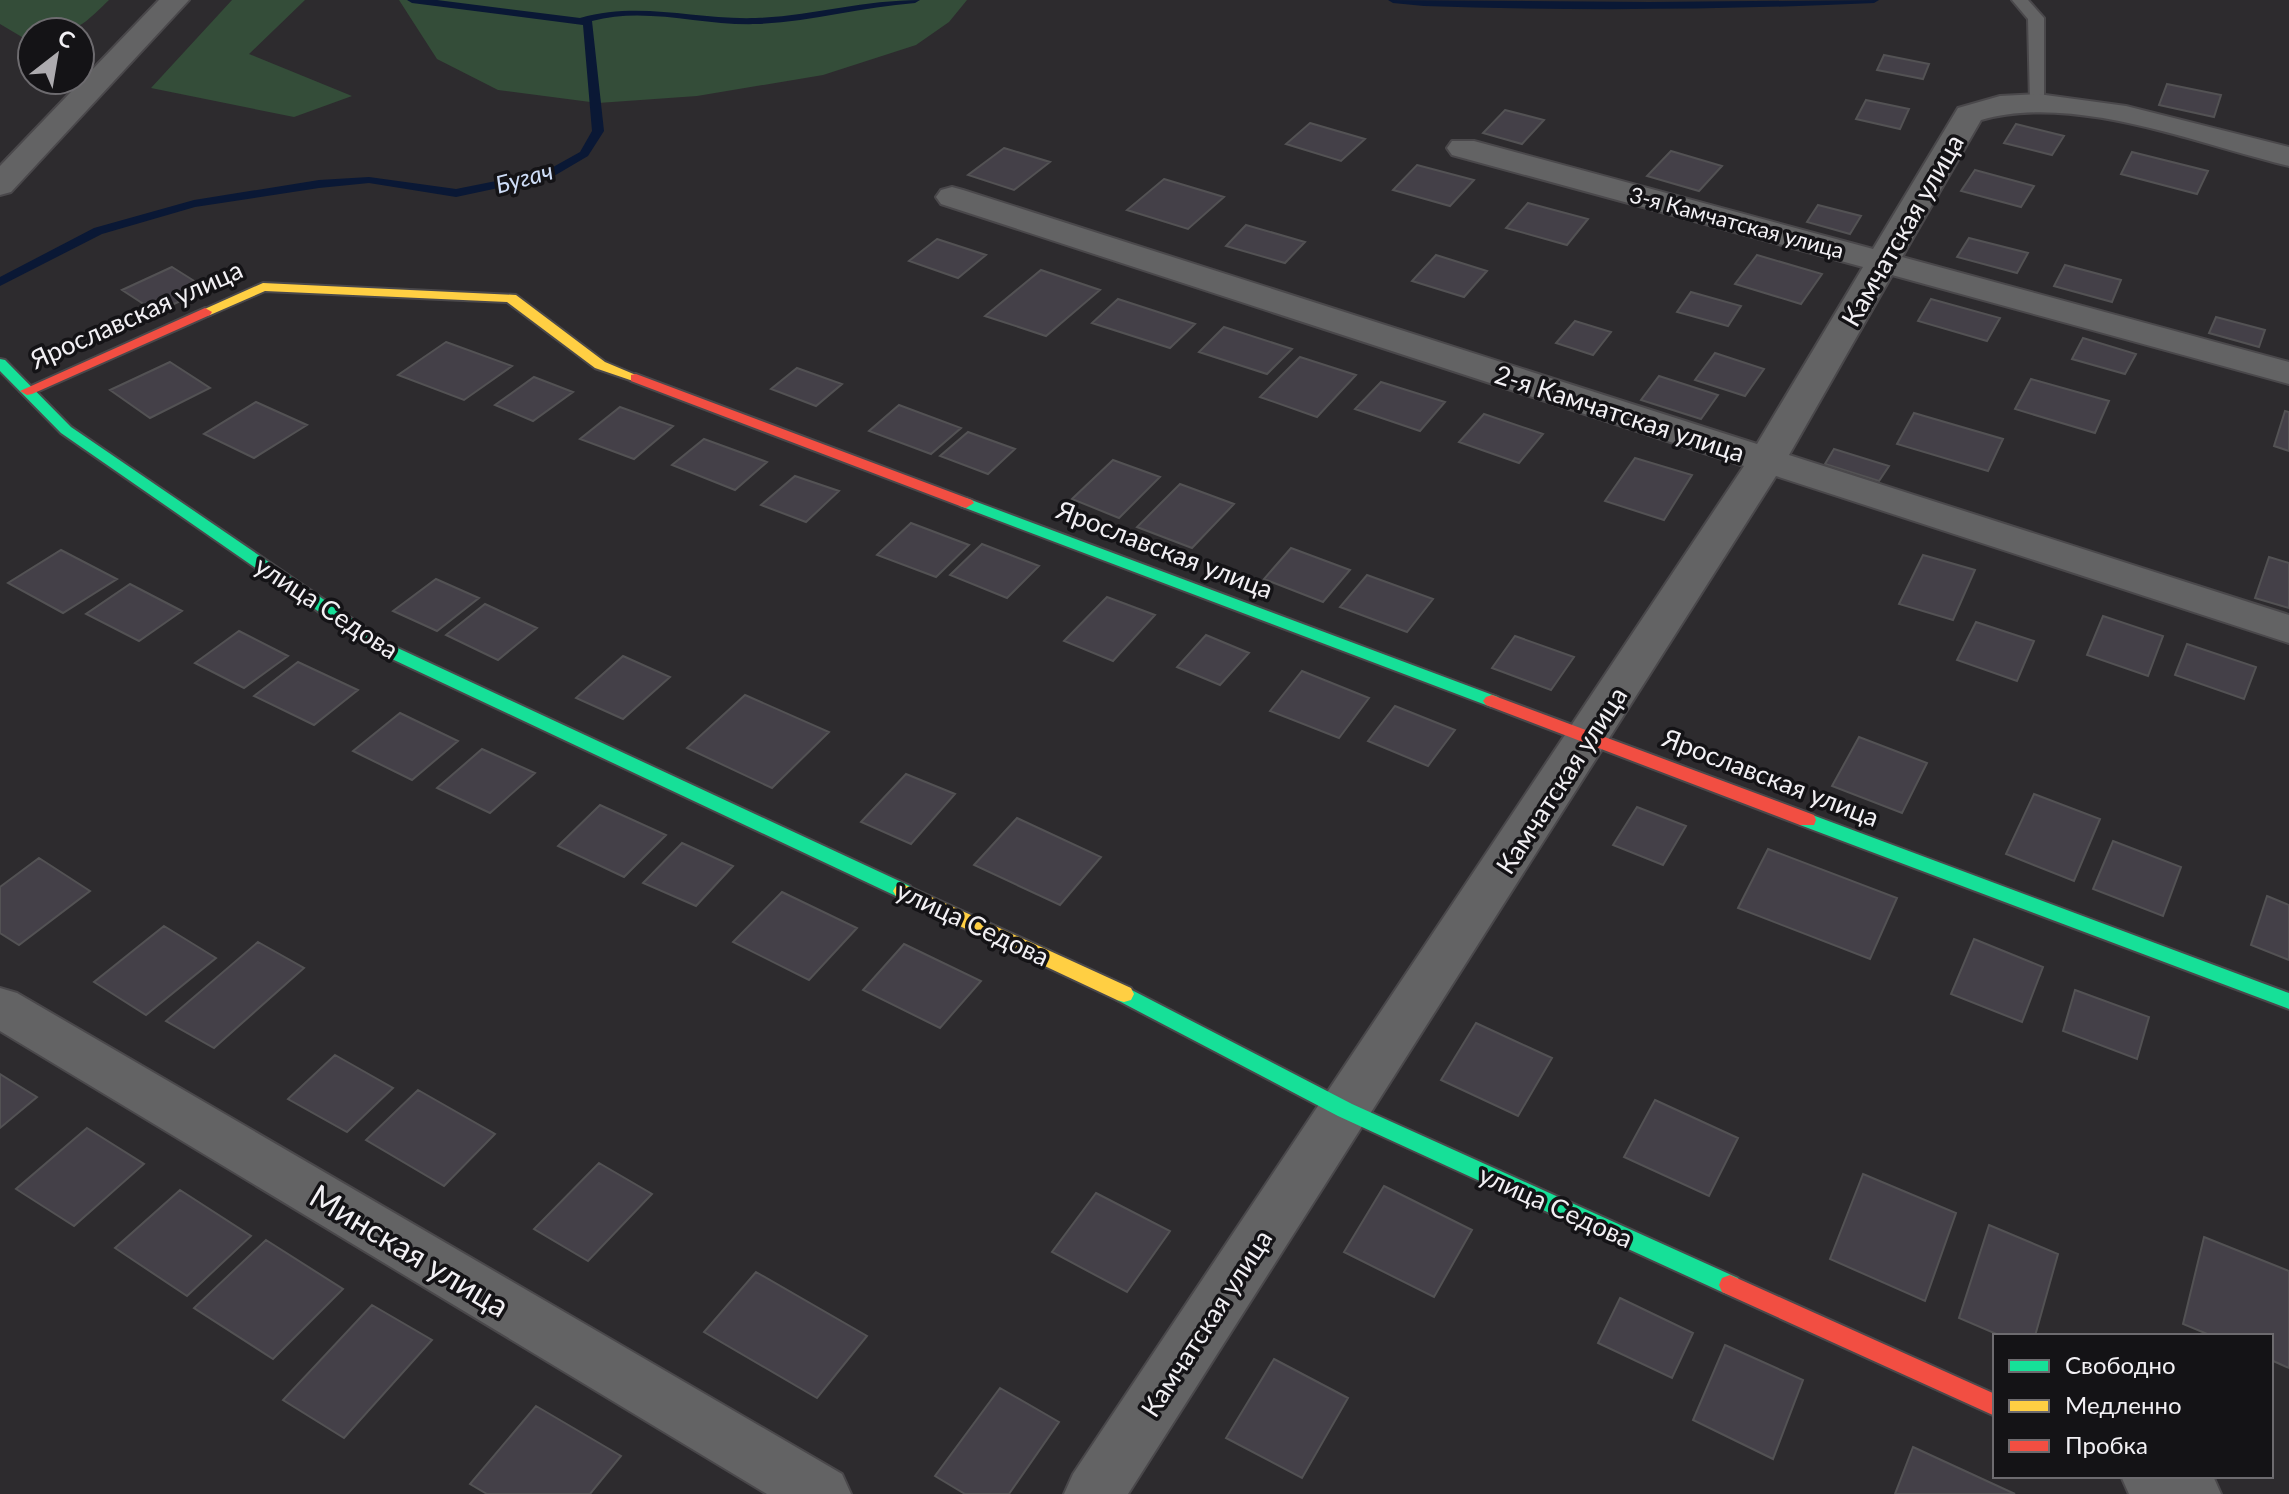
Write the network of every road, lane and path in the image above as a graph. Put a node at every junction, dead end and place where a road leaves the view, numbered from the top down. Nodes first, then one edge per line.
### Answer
1 (175, 0) edge
2 (2020, 0) edge
3 (2038, 102) junction
4 (1463, 148) dead end
5 (2289, 157) edge
6 (0, 185) edge
7 (952, 197) dead end
8 (1884, 262) junction
9 (0, 363) edge
10 (2289, 373) edge
11 (27, 391) junction
12 (1767, 460) junction
13 (2289, 629) edge
14 (1590, 737) junction
15 (2289, 1001) edge
16 (0, 1007) edge
17 (1345, 1110) junction
18 (1993, 1404) edge
19 (2155, 1478) edge
20 (821, 1494) edge
21 (1094, 1494) edge
22 (2191, 1494) edge

1 - 6 street
2 - 3 lane
3 - 5 street
3 - 8 street, Камчатская улица
4 - 8 street, 3-я Камчатская улица
7 - 12 street, 2-я Камчатская улица
8 - 10 street, 3-я Камчатская улица
8 - 12 street, Камчатская улица
9 - 11 street, улица Седова
11 - 14 street, Ярославская улица
11 - 17 street, улица Седова
12 - 13 street, 2-я Камчатская улица
12 - 14 street, Камчатская улица
14 - 15 street, Ярославская улица
14 - 17 street, Камчатская улица
16 - 20 street, Минская улица
17 - 18 street, улица Седова
17 - 21 street, Камчатская улица
19 - 22 street

